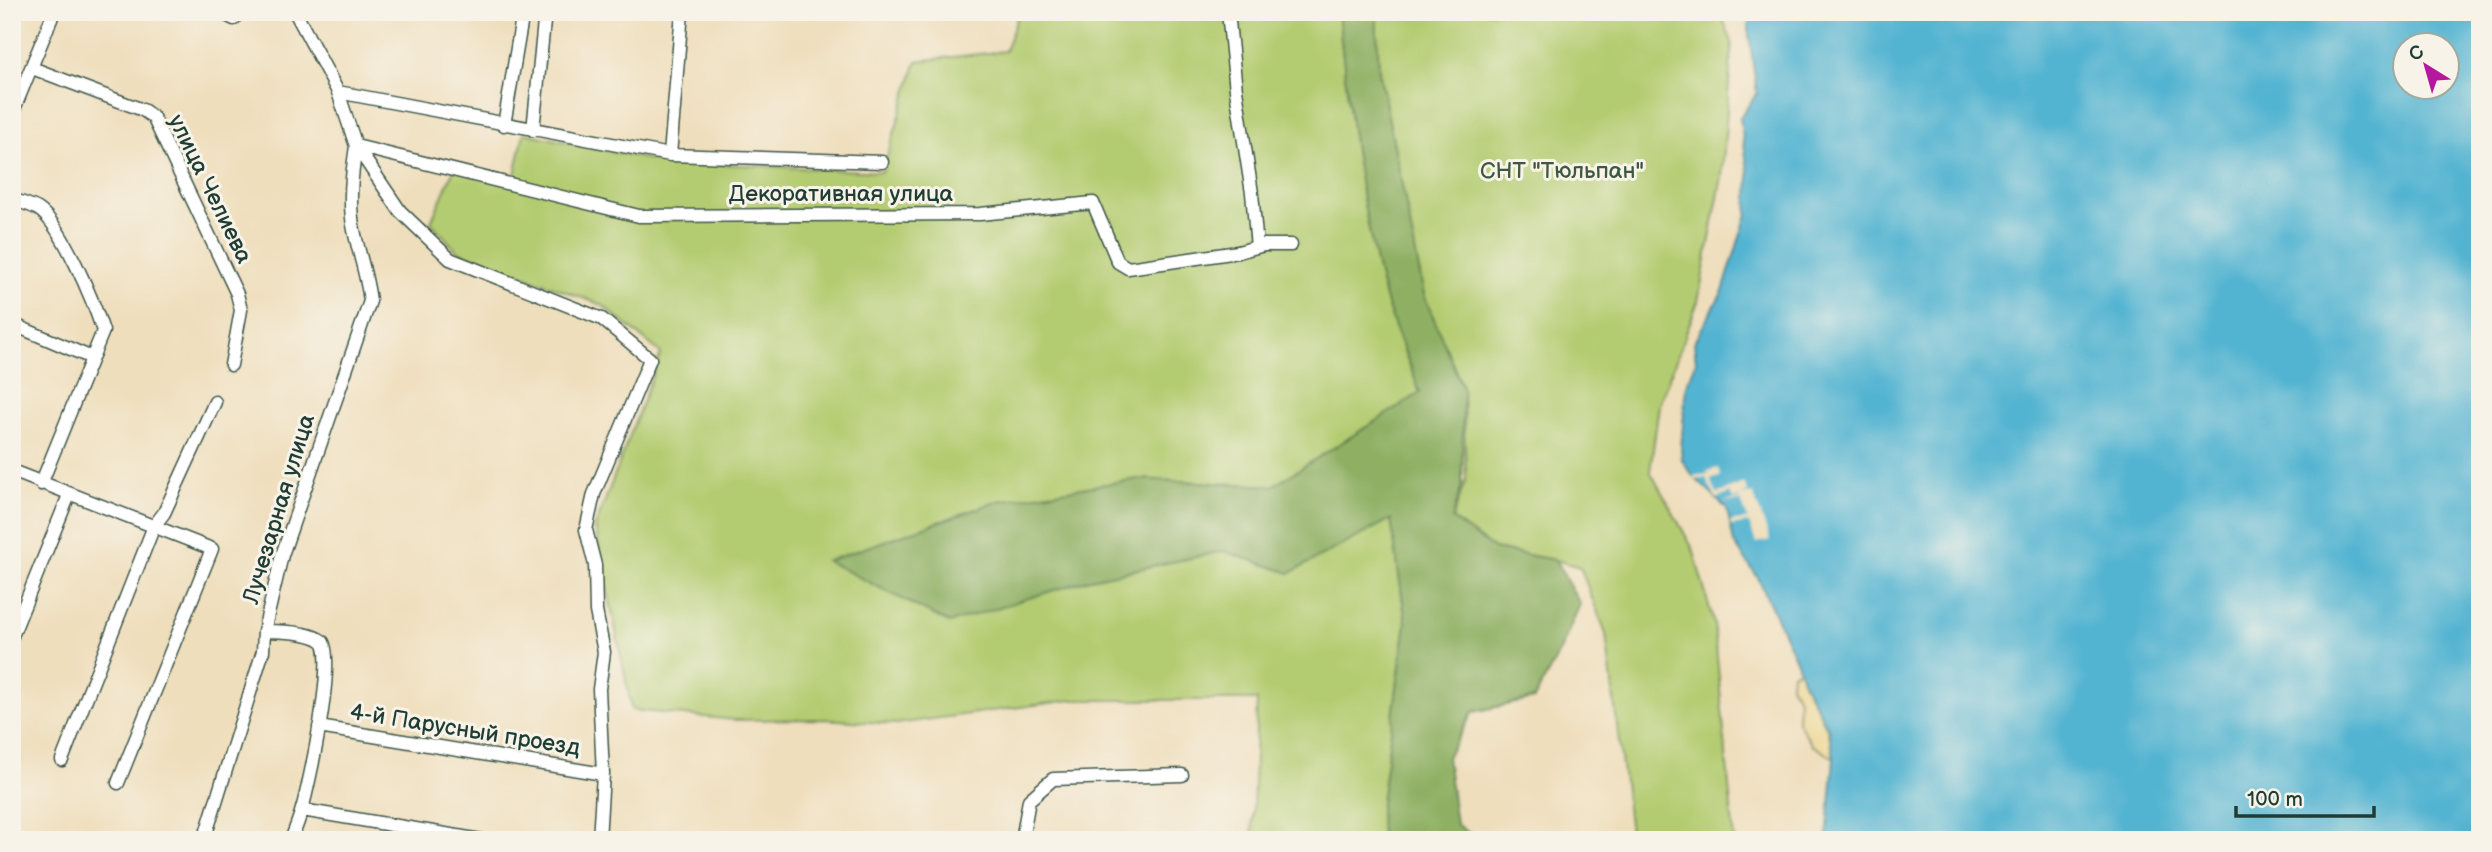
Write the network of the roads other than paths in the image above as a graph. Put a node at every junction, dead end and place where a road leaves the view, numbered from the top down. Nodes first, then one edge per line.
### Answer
1 (54, 12) edge
2 (220, 12) edge
3 (295, 12) edge
4 (523, 12) edge
5 (545, 12) edge
6 (682, 12) edge
7 (1228, 12) edge
8 (234, 19) dead end
9 (32, 68) junction
10 (338, 92) junction
11 (12, 114) edge
12 (504, 125) junction
13 (533, 130) junction
14 (356, 146) junction
15 (670, 155) junction
16 (882, 162) dead end
17 (12, 199) edge
18 (1290, 245) dead end
19 (1257, 247) junction
20 (12, 324) edge
21 (92, 358) junction
22 (231, 365) dead end
23 (215, 402) dead end
24 (12, 471) edge
25 (41, 484) junction
26 (69, 495) junction
27 (153, 526) junction
28 (264, 631) junction
29 (12, 636) edge
30 (319, 727) junction
31 (62, 760) dead end
32 (603, 774) junction
33 (1182, 775) dead end
34 (118, 783) dead end
35 (302, 810) junction
36 (204, 840) edge
37 (291, 840) edge
38 (481, 840) edge
39 (599, 840) edge
40 (1022, 840) edge

1 - 9 street
2 - 8 street
3 - 10 street
4 - 12 street
5 - 13 street
6 - 15 street
7 - 19 street
9 - 11 street
9 - 22 street, улица Челиева
10 - 12 street
10 - 14 street
12 - 13 street
13 - 15 street
14 - 19 street, Декоративная улица
14 - 28 street, Лучезарная улица
14 - 32 street
15 - 16 street
17 - 21 street
18 - 19 street, Декоративная улица
20 - 21 street
21 - 25 street
23 - 27 street
24 - 25 street
25 - 26 street
26 - 27 street
26 - 29 street
27 - 31 street
27 - 34 street
28 - 30 street, Лучезарная улица
28 - 36 street
30 - 32 street, 4-й Парусный проезд
30 - 35 street, Лучезарная улица
32 - 39 street
33 - 40 street
35 - 37 street, Лучезарная улица
35 - 38 street

